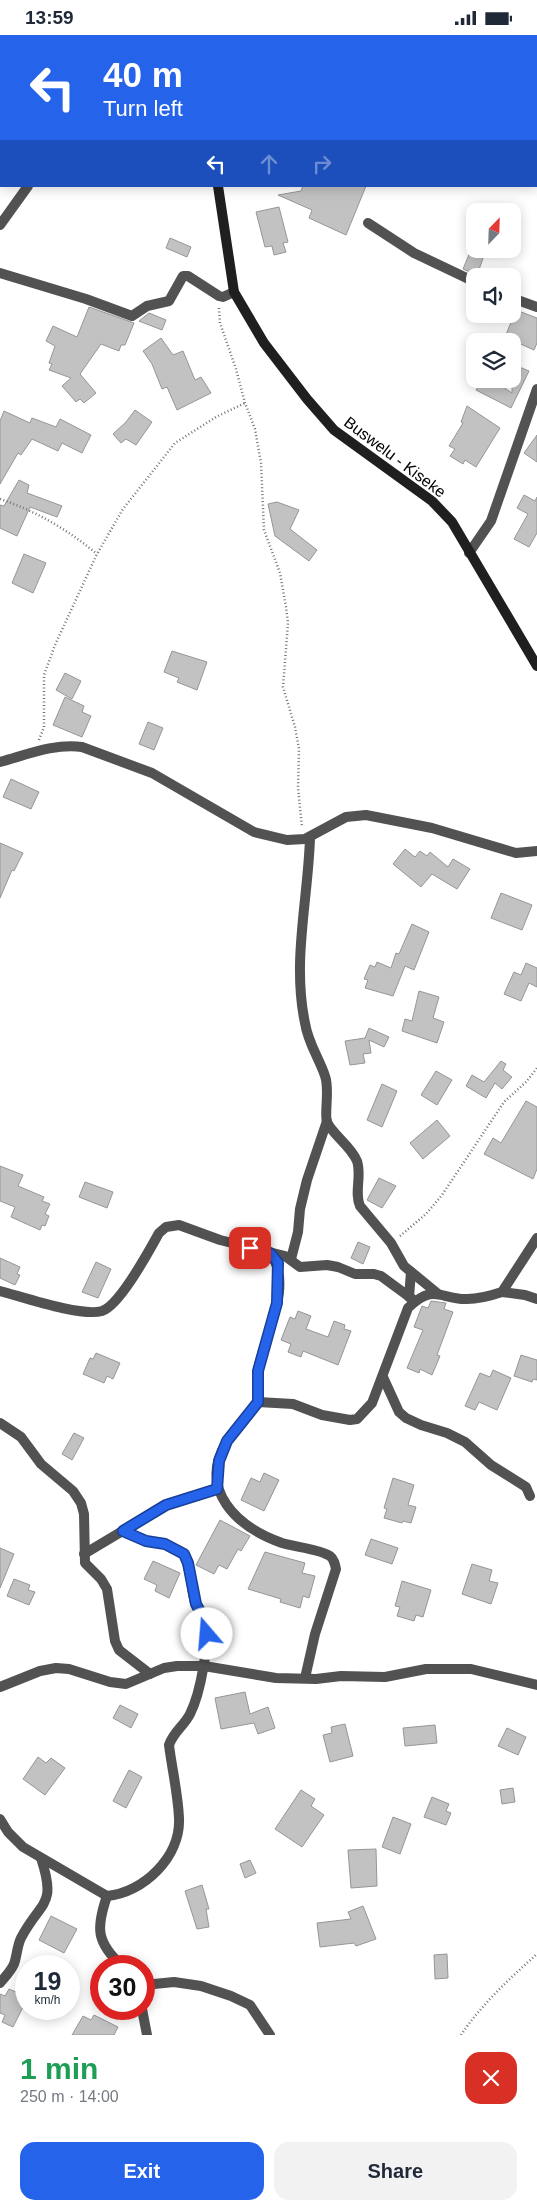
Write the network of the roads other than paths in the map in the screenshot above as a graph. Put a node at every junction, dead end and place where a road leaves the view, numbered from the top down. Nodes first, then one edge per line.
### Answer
1 (27, 187) edge
2 (218, 187) edge
3 (368, 223) dead end
4 (0, 225) edge
5 (0, 273) edge
6 (466, 278) edge
7 (234, 292) junction
8 (521, 301) edge
9 (537, 307) edge
10 (537, 389) edge
11 (469, 553) junction
12 (537, 666) edge
13 (0, 762) edge
14 (307, 838) junction
15 (537, 851) edge
16 (327, 1121) junction
17 (537, 1238) edge
18 (270, 1253) junction
19 (290, 1259) junction
20 (411, 1272) junction
21 (0, 1291) edge
22 (502, 1292) junction
23 (437, 1293) junction
24 (412, 1299) junction
25 (537, 1299) edge
26 (383, 1377) junction
27 (258, 1402) junction
28 (0, 1423) edge
29 (217, 1489) junction
30 (530, 1496) dead end
31 (123, 1531) junction
32 (84, 1554) junction
33 (204, 1666) junction
34 (150, 1674) junction
35 (305, 1678) junction
36 (526, 1683) junction
37 (537, 1685) edge
38 (0, 1687) edge
39 (537, 1692) edge
40 (0, 1819) edge
41 (4, 1832) edge
42 (41, 1858) junction
43 (107, 1896) junction
44 (112, 1955) edge
45 (0, 1983) edge
46 (155, 1984) edge
47 (144, 2020) edge
48 (147, 2035) edge
49 (270, 2035) edge

1 - 4 street
2 - 7 main road, Buswelu - Kiseke
3 - 6 street
5 - 7 street
7 - 11 main road, Buswelu - Kiseke
8 - 9 street
10 - 11 street
11 - 12 main road, Buswelu - Kiseke
13 - 14 street
14 - 15 street
14 - 16 street
16 - 19 street
16 - 20 street
17 - 22 street
18 - 19 street
18 - 21 street
18 - 27 street
19 - 24 street
20 - 23 street
20 - 24 street
22 - 23 street
22 - 25 street
23 - 24 street
24 - 26 street
26 - 27 street
26 - 30 street
27 - 29 street
28 - 32 street
29 - 31 street
29 - 35 street
31 - 32 street
31 - 33 street
32 - 34 street
33 - 34 street
33 - 35 street
33 - 43 street
34 - 38 street
35 - 36 street
36 - 37 street
36 - 39 street
40 - 41 street
41 - 42 street
42 - 43 street
42 - 45 street
43 - 44 street
46 - 49 street
47 - 48 street

